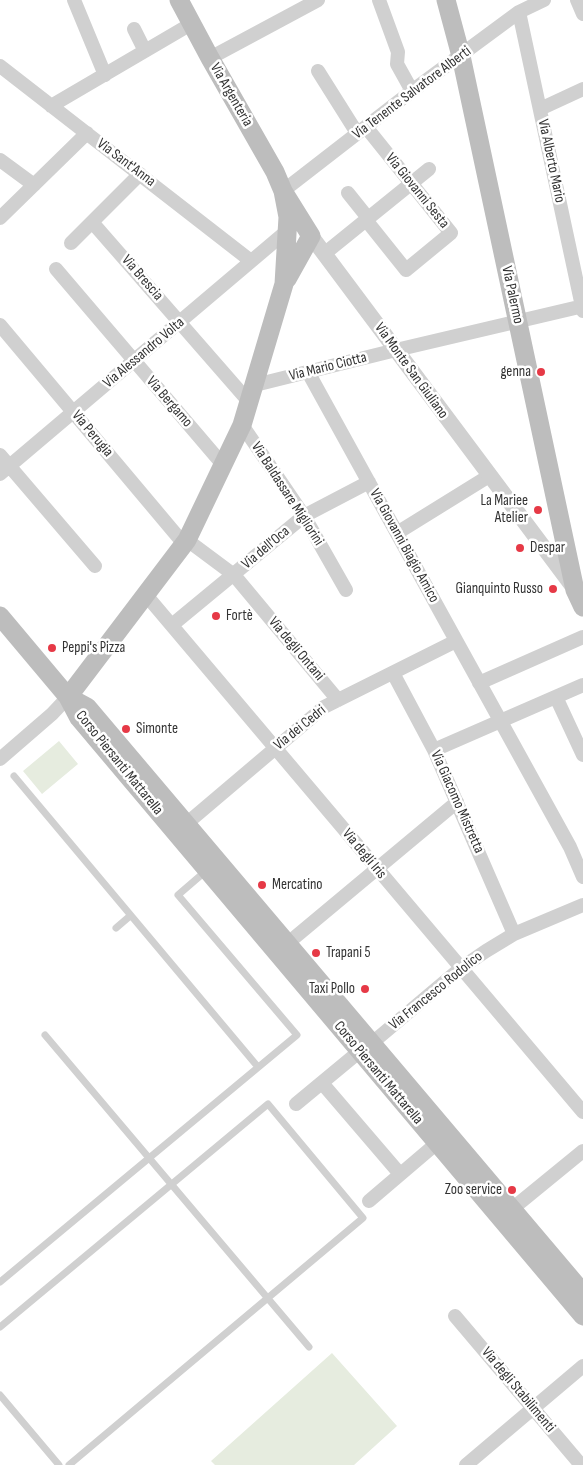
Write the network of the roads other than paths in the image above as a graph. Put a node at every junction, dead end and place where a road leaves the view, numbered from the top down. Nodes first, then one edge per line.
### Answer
1 (74, 0) edge
2 (179, 0) edge
3 (318, 0) edge
4 (379, 0) edge
5 (446, 0) edge
6 (544, 0) edge
7 (577, 0) edge
8 (520, 12) junction
9 (583, 14) edge
10 (191, 24) junction
11 (134, 29) dead end
12 (145, 51) junction
13 (461, 56) junction
14 (210, 58) junction
15 (0, 66) edge
16 (318, 71) dead end
17 (105, 75) junction
18 (583, 89) edge
19 (412, 91) junction
20 (51, 106) junction
21 (540, 109) junction
22 (361, 130) junction
23 (86, 133) junction
24 (0, 160) edge
25 (429, 169) dead end
26 (140, 174) junction
27 (411, 184) junction
28 (34, 185) junction
29 (283, 191) junction
30 (348, 193) dead end
31 (0, 218) edge
32 (367, 219) junction
33 (92, 222) junction
34 (288, 230) junction
35 (311, 236) junction
36 (71, 244) dead end
37 (324, 254) junction
38 (251, 261) junction
39 (56, 269) dead end
40 (284, 284) junction
41 (583, 307) edge
42 (518, 320) junction
43 (180, 322) junction
44 (0, 324) edge
45 (396, 350) junction
46 (134, 361) junction
47 (308, 372) junction
48 (252, 394) junction
49 (74, 412) junction
50 (242, 425) junction
51 (0, 455) edge
52 (224, 466) junction
53 (5, 470) edge
54 (489, 476) junction
55 (369, 482) junction
56 (304, 516) junction
57 (397, 533) junction
58 (564, 534) junction
59 (186, 542) junction
60 (543, 548) junction
61 (95, 566) dead end
62 (234, 574) junction
63 (346, 590) dead end
64 (146, 594) junction
65 (580, 598) edge
66 (0, 616) edge
67 (172, 625) junction
68 (583, 637) edge
69 (456, 641) junction
70 (393, 673) junction
71 (479, 683) junction
72 (583, 685) edge
73 (68, 697) junction
74 (556, 697) junction
75 (338, 700) junction
76 (500, 721) junction
77 (275, 748) junction
78 (434, 750) junction
79 (583, 755) edge
80 (0, 759) edge
81 (14, 776) dead end
82 (457, 802) junction
83 (186, 824) junction
84 (213, 866) junction
85 (376, 869) junction
86 (583, 877) edge
87 (583, 905) edge
88 (130, 916) junction
89 (116, 928) dead end
90 (514, 934) junction
91 (288, 943) junction
92 (461, 968) junction
93 (45, 1035) dead end
94 (366, 1047) junction
95 (258, 1067) junction
96 (322, 1082) junction
97 (296, 1104) dead end
98 (583, 1112) edge
99 (437, 1143) junction
100 (583, 1151) edge
101 (149, 1158) junction
102 (400, 1174) junction
103 (172, 1185) junction
104 (369, 1200) dead end
105 (512, 1209) junction
106 (0, 1282) edge
107 (583, 1293) edge
108 (268, 1299) junction
109 (455, 1316) dead end
110 (583, 1316) edge
111 (0, 1327) edge
112 (309, 1348) dead end
113 (583, 1366) edge
114 (0, 1395) edge
115 (533, 1408) junction
116 (59, 1465) edge
117 (69, 1465) edge
118 (466, 1465) edge
119 (581, 1465) edge

1 - 17 street
2 - 10 main road, Via Argenteria
3 - 14 street
4 - 19 street
5 - 13 main road, Via Palermo
6 - 8 street, Via Tenente Salvatore Alberti
7 - 9 street
8 - 13 street, Via Tenente Salvatore Alberti
8 - 21 street, Via Alberto Mario
10 - 12 street
10 - 14 main road, Via Argenteria
11 - 12 street
12 - 17 street
13 - 19 street, Via Tenente Salvatore Alberti
13 - 42 main road, Via Palermo
14 - 29 main road, Via Argenteria
15 - 20 street, Via Sant'Anna
16 - 22 street, Via Giovanni Sesta
17 - 20 street
18 - 21 street
19 - 22 street, Via Tenente Salvatore Alberti
20 - 23 street, Via Sant'Anna
21 - 41 street, Via Alberto Mario
22 - 27 street, Via Giovanni Sesta
22 - 29 street, Via Tenente Salvatore Alberti
23 - 26 street, Via Sant'Anna
23 - 28 street
24 - 28 street
25 - 27 street
26 - 33 street
26 - 38 street, Via Sant'Anna
27 - 32 street
27 - 32 street, Via Giovanni Sesta
28 - 31 street
29 - 34 main road
29 - 35 main road, Via Monte San Giuliano
30 - 32 street
32 - 37 street
33 - 36 street
33 - 43 street, Via Brescia
34 - 38 street, Via Alessandro Volta
34 - 40 main road
35 - 37 street, Via Monte San Giuliano
35 - 40 main road
37 - 45 street, Via Monte San Giuliano
38 - 43 street, Via Alessandro Volta
39 - 46 street, Via Bergamo
40 - 48 main road
41 - 42 street, Via Mario Ciotta
42 - 45 street, Via Mario Ciotta
42 - 58 main road, Via Palermo
43 - 46 street, Via Alessandro Volta
43 - 48 street, Via Brescia
44 - 49 street, Via Perugia
45 - 47 street, Via Mario Ciotta
45 - 54 street, Via Monte San Giuliano
46 - 49 street, Via Alessandro Volta
46 - 52 street, Via Bergamo
47 - 48 street, Via Mario Ciotta
47 - 55 street, Via Giovanni Biagio Amico
48 - 50 main road
49 - 53 street, Via Alessandro Volta
49 - 59 street, Via Perugia
50 - 52 main road
50 - 56 street, Via Baldassare Migliorini
51 - 53 street
52 - 59 main road
53 - 61 street
54 - 57 street
54 - 60 street, Via Monte San Giuliano
55 - 56 street, Via dell'Oca
55 - 57 street, Via Giovanni Biagio Amico
56 - 62 street, Via dell'Oca
56 - 63 street, Via Baldassare Migliorini
57 - 69 street, Via Giovanni Biagio Amico
58 - 60 street
58 - 65 main road, Via Palermo
59 - 62 street, Via degli Ontani
59 - 64 main road
60 - 65 street, Via Monte San Giuliano
62 - 67 street, Via dell'Oca
62 - 75 street, Via degli Ontani
64 - 67 street, Via degli Iris
64 - 73 main road
66 - 73 main road
67 - 77 street, Via degli Iris
68 - 71 street
69 - 70 street, Via dei Cedri
69 - 71 street, Via Giovanni Biagio Amico
70 - 75 street, Via dei Cedri
70 - 78 street, Via Giacomo Mistretta
71 - 76 street, Via Giovanni Biagio Amico
72 - 74 street
73 - 80 street
73 - 83 main road, Corso Piersanti Mattarella
73 - 84 main road, Corso Piersanti Mattarella
74 - 76 street
74 - 79 street
75 - 77 street, Via dei Cedri
76 - 78 street
76 - 86 street, Via Giovanni Biagio Amico
77 - 83 street, Via dei Cedri
77 - 85 street, Via degli Iris
78 - 82 street, Via Giacomo Mistretta
81 - 88 lane
82 - 85 street
82 - 90 street, Via Giacomo Mistretta
83 - 84 main road, Corso Piersanti Mattarella
84 - 91 main road, Corso Piersanti Mattarella
84 - 94 main road, Corso Piersanti Mattarella
84 - 95 lane
85 - 91 street
85 - 92 street, Via degli Iris
87 - 90 street, Via Francesco Rodolico
88 - 89 lane
88 - 95 lane
90 - 92 street, Via Francesco Rodolico
91 - 94 main road, Corso Piersanti Mattarella
92 - 94 street, Via Francesco Rodolico
92 - 98 street, Via degli Iris
93 - 101 lane
94 - 96 street, Via Francesco Rodolico
94 - 99 main road, Corso Piersanti Mattarella
94 - 105 main road, Corso Piersanti Mattarella
95 - 101 lane
96 - 97 street, Via Francesco Rodolico
96 - 102 street
99 - 102 street
99 - 110 main road, Corso Piersanti Mattarella
100 - 105 street
101 - 103 lane
101 - 106 lane
102 - 104 street
103 - 108 lane
103 - 108 lane
103 - 111 lane
105 - 107 main road, Corso Piersanti Mattarella
108 - 112 lane
108 - 117 lane
109 - 115 street, Via degli Stabilimenti
113 - 115 street
114 - 116 lane
115 - 118 street
115 - 119 street, Via degli Stabilimenti

